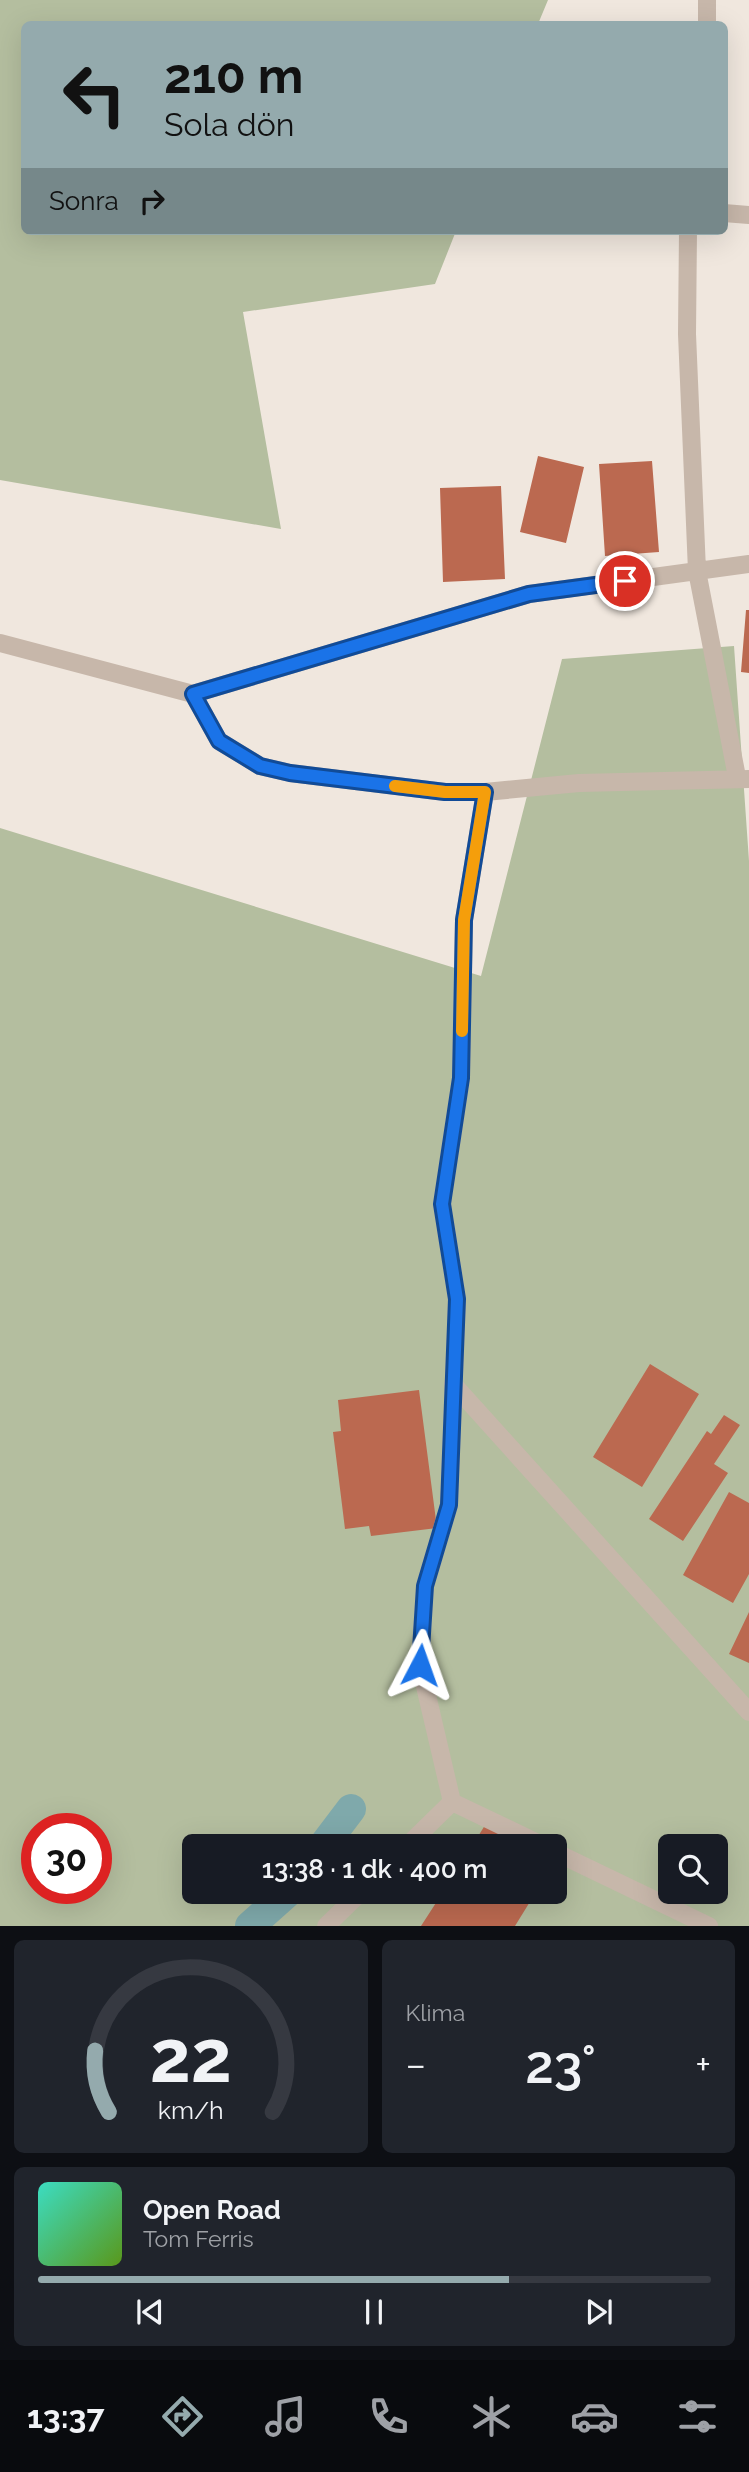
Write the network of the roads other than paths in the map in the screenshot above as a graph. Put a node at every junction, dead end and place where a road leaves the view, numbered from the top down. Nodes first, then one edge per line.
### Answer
1 (707, 0) edge
2 (707, 21) edge
3 (728, 213) edge
4 (749, 215) edge
5 (688, 235) edge
6 (749, 564) edge
7 (697, 571) junction
8 (0, 643) edge
9 (193, 694) junction
10 (743, 778) edge
11 (485, 792) junction
12 (453, 1384) junction
13 (749, 1712) edge
14 (452, 1802) junction
15 (419, 1834) edge
16 (519, 1834) edge
17 (567, 1858) edge
18 (349, 1904) edge
19 (326, 1926) edge
20 (709, 1926) edge

1 - 2 street
3 - 4 street
5 - 7 street
6 - 7 street
7 - 9 street
7 - 10 street
8 - 9 street
9 - 11 street
10 - 11 street
11 - 12 street
12 - 13 street
12 - 14 street
14 - 15 street
14 - 16 street
17 - 20 street
18 - 19 street

